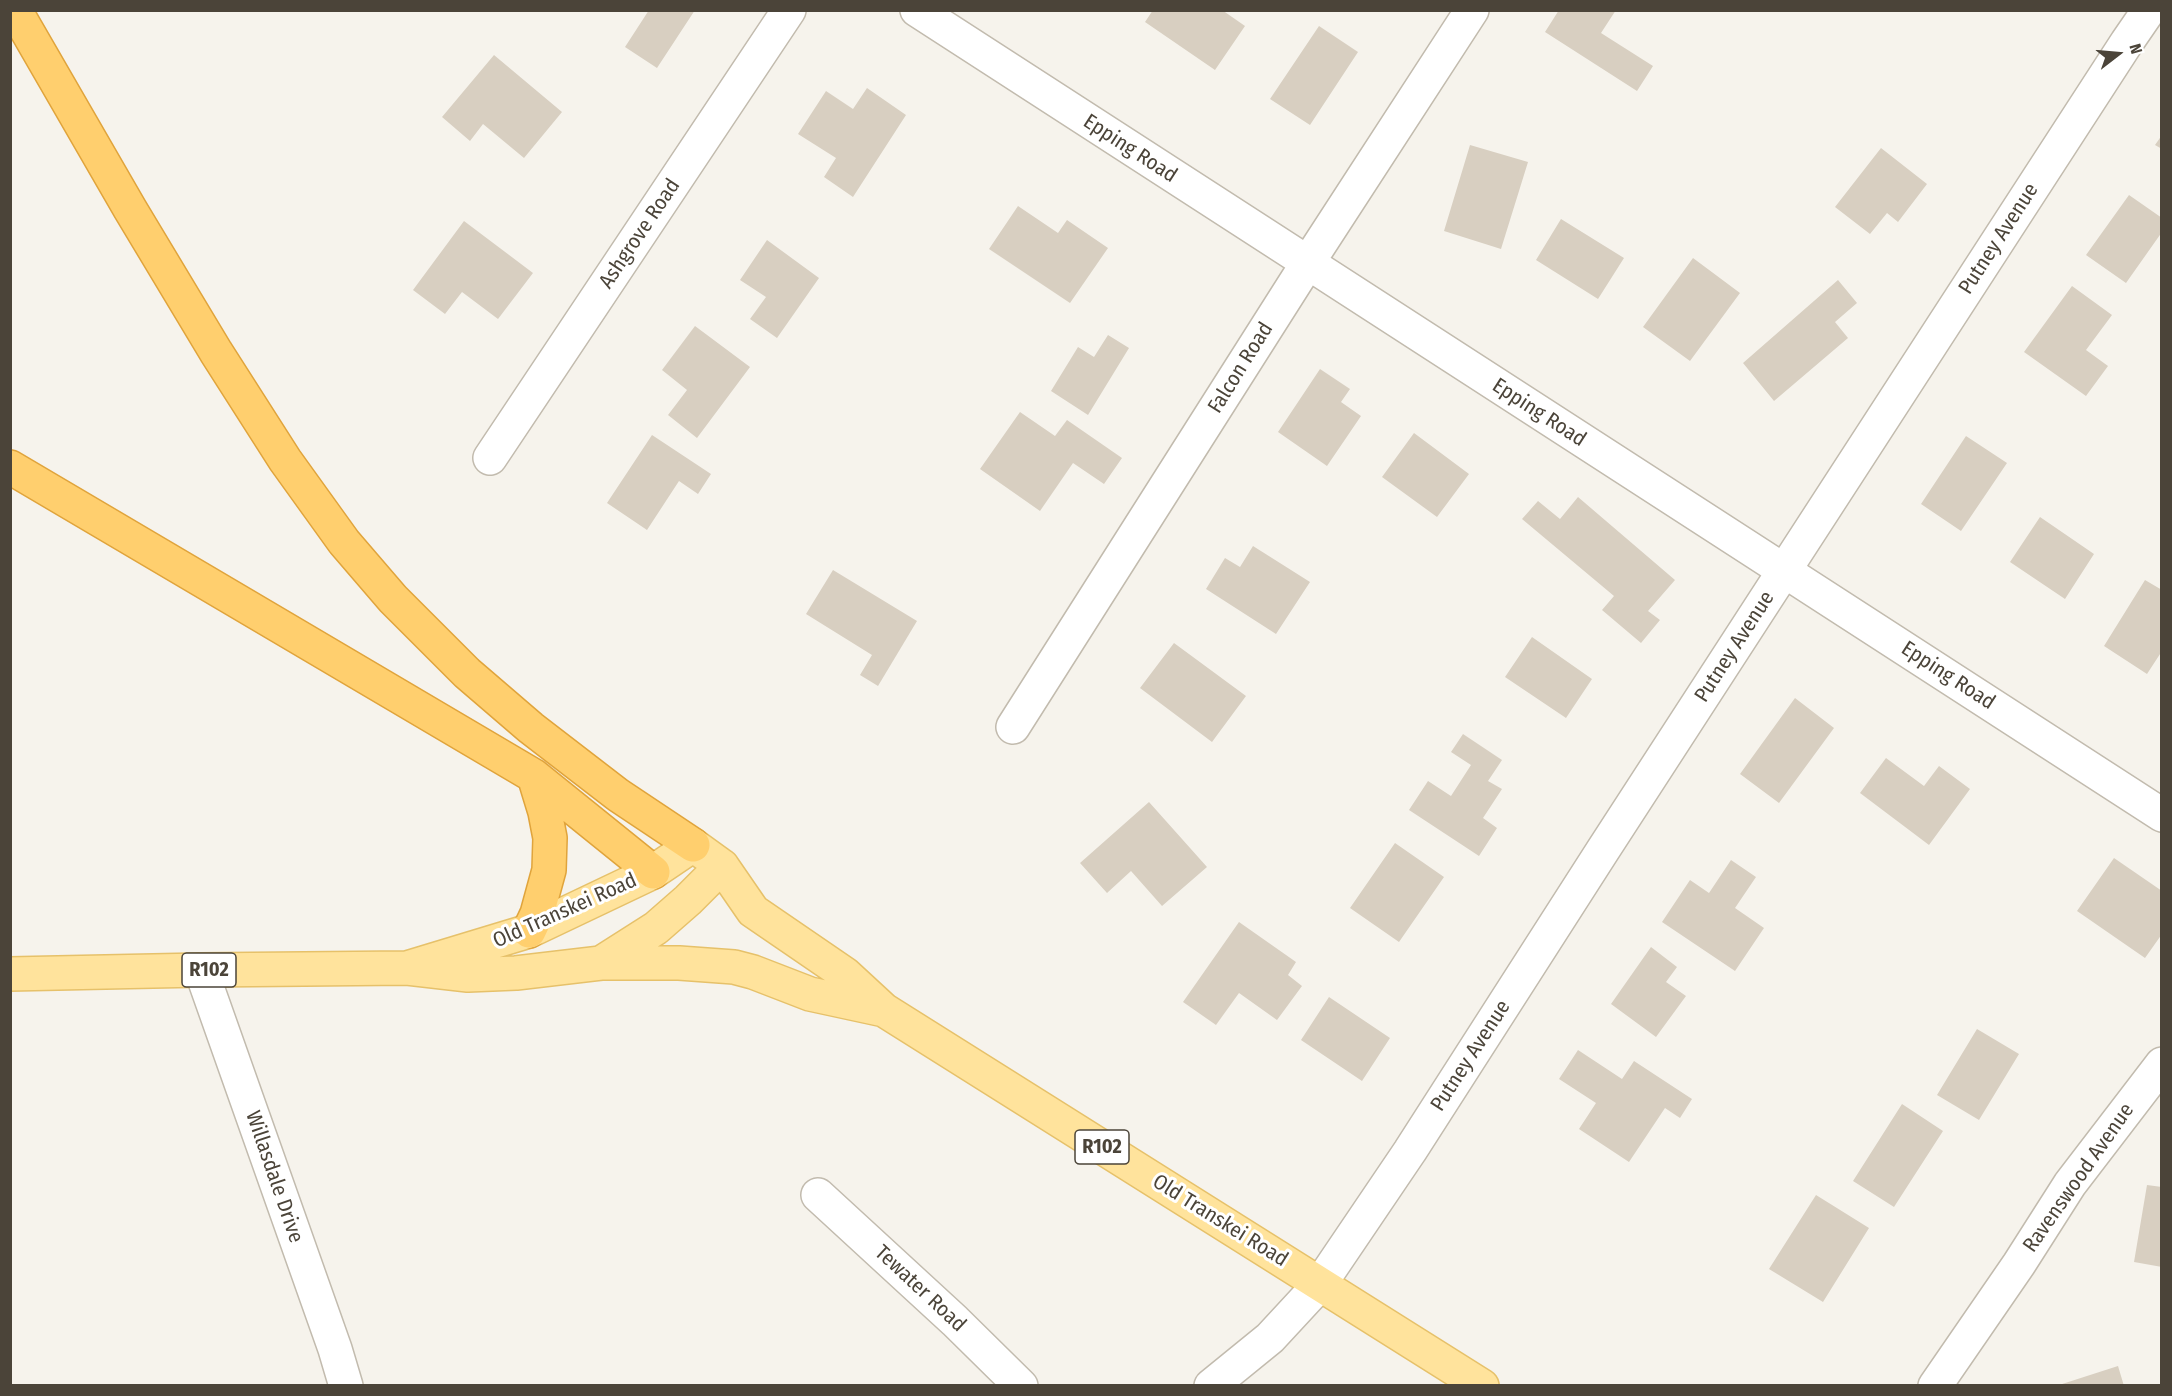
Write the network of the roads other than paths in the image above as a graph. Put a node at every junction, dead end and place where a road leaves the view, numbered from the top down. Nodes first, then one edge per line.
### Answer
1 (15, 10) edge
2 (789, 10) edge
3 (917, 10) edge
4 (1472, 10) edge
5 (2149, 10) edge
6 (1306, 264) junction
7 (490, 458) dead end
8 (10, 467) edge
9 (1785, 570) junction
10 (1012, 727) dead end
11 (534, 776) junction
12 (2162, 815) edge
13 (693, 845) junction
14 (722, 866) junction
15 (654, 872) junction
16 (688, 900) junction
17 (753, 911) junction
18 (529, 931) junction
19 (601, 963) junction
20 (407, 969) junction
21 (201, 970) junction
22 (10, 975) edge
23 (884, 1010) junction
24 (2162, 1064) edge
25 (818, 1195) dead end
26 (1320, 1284) junction
27 (346, 1386) edge
28 (1021, 1386) edge
29 (1210, 1386) edge
30 (1482, 1386) edge
31 (1935, 1386) edge

1 - 13 highway
2 - 7 street, Ashgrove Road
3 - 6 street, Epping Road
4 - 6 street, Falcon Road
5 - 9 street, Putney Avenue
6 - 9 street, Epping Road
6 - 10 street, Falcon Road
8 - 11 highway
9 - 12 street, Epping Road
9 - 26 street, Putney Avenue
11 - 15 highway
11 - 18 highway
13 - 14 main road, Old Transkei Road / R102
13 - 15 main road, Old Transkei Road / R102
14 - 16 main road, Old Transkei Road
14 - 17 main road, Old Transkei Road / R102
15 - 16 main road, Old Transkei Road / R102
15 - 18 main road, Old Transkei Road / R102
16 - 17 main road, Old Transkei Road / R102
16 - 19 main road, Old Transkei Road
17 - 23 main road, Old Transkei Road / R102
18 - 20 main road, Old Transkei Road / R102
19 - 20 main road, Old Transkei Road / R102
19 - 23 main road
20 - 21 main road, Old Transkei Road / R102
21 - 22 main road, Old Transkei Road / R102
21 - 27 street, Willasdale Drive
23 - 26 main road, Old Transkei Road / R102
24 - 31 street, Ravenswood Avenue
25 - 28 street, Tewater Road
26 - 29 street
26 - 30 main road, Old Transkei Road / R102

